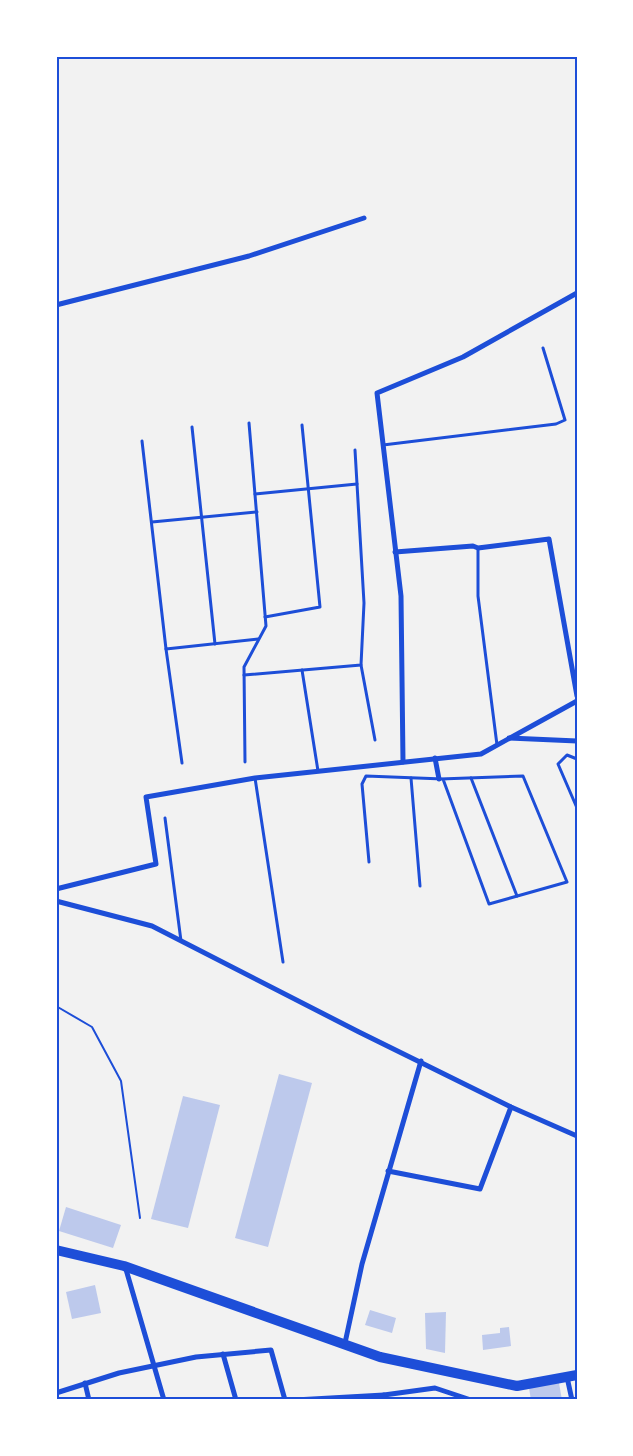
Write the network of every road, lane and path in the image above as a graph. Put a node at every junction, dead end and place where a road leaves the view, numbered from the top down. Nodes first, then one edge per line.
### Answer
1 (364, 218) dead end
2 (577, 293) edge
3 (56, 305) edge
4 (543, 348) dead end
5 (249, 423) dead end
6 (302, 426) dead end
7 (192, 427) dead end
8 (142, 441) dead end
9 (383, 445) junction
10 (355, 450) dead end
11 (357, 484) junction
12 (308, 489) junction
13 (255, 494) junction
14 (256, 512) junction
15 (202, 518) junction
16 (152, 522) junction
17 (478, 548) junction
18 (395, 552) junction
19 (265, 617) junction
20 (259, 639) junction
21 (215, 644) junction
22 (166, 649) junction
23 (361, 665) junction
24 (302, 670) junction
25 (244, 675) junction
26 (577, 696) edge
27 (577, 701) edge
28 (509, 738) junction
29 (375, 740) dead end
30 (577, 742) edge
31 (497, 745) junction
32 (435, 758) junction
33 (577, 759) edge
34 (245, 762) dead end
35 (403, 762) junction
36 (182, 763) dead end
37 (318, 771) junction
38 (255, 778) junction
39 (410, 778) junction
40 (471, 778) junction
41 (439, 779) junction
42 (577, 808) edge
43 (165, 818) dead end
44 (369, 862) dead end
45 (420, 886) dead end
46 (56, 889) edge
47 (516, 896) junction
48 (56, 901) edge
49 (181, 941) junction
50 (283, 962) dead end
51 (56, 1006) edge
52 (421, 1061) junction
53 (511, 1107) junction
54 (577, 1136) edge
55 (388, 1170) junction
56 (140, 1218) dead end
57 (56, 1250) edge
58 (124, 1266) junction
59 (345, 1342) junction
60 (223, 1354) junction
61 (155, 1365) junction
62 (572, 1376) edge
63 (86, 1384) junction
64 (56, 1393) edge
65 (385, 1397) edge
66 (304, 1399) edge
67 (89, 1400) edge
68 (164, 1400) edge
69 (236, 1400) edge
70 (285, 1400) edge
71 (295, 1400) edge
72 (471, 1400) edge
73 (572, 1400) edge

1 - 3 street
2 - 9 street
4 - 9 lane
5 - 13 lane
6 - 12 lane
7 - 15 lane
8 - 16 lane
9 - 18 street
10 - 11 lane
11 - 12 lane
11 - 23 lane
12 - 13 lane
12 - 19 lane
13 - 14 lane
14 - 15 lane
14 - 19 lane
15 - 16 lane
15 - 21 lane
16 - 22 lane
17 - 18 street
17 - 26 street
17 - 31 lane
18 - 35 street
19 - 20 lane
20 - 21 lane
20 - 25 lane
21 - 22 lane
22 - 36 lane
23 - 24 lane
23 - 29 lane
24 - 25 lane
24 - 37 lane
25 - 34 lane
27 - 28 street
28 - 30 street
28 - 31 street
31 - 32 street
32 - 35 street
32 - 41 street
33 - 42 lane
35 - 37 street
37 - 38 street
38 - 46 street
38 - 50 lane
39 - 41 lane
39 - 44 lane
39 - 45 lane
40 - 41 lane
40 - 47 lane
40 - 47 lane
41 - 47 lane
43 - 49 lane
48 - 49 street
49 - 52 street
51 - 56 path
52 - 53 street
52 - 55 street
53 - 54 street
53 - 55 street
55 - 59 street
57 - 58 main road
58 - 59 main road
58 - 61 street
59 - 62 main road
60 - 61 street
60 - 69 street
60 - 70 street
61 - 63 street
61 - 68 street
62 - 73 street
63 - 64 street
63 - 67 street
65 - 66 street
65 - 72 street
66 - 71 street

